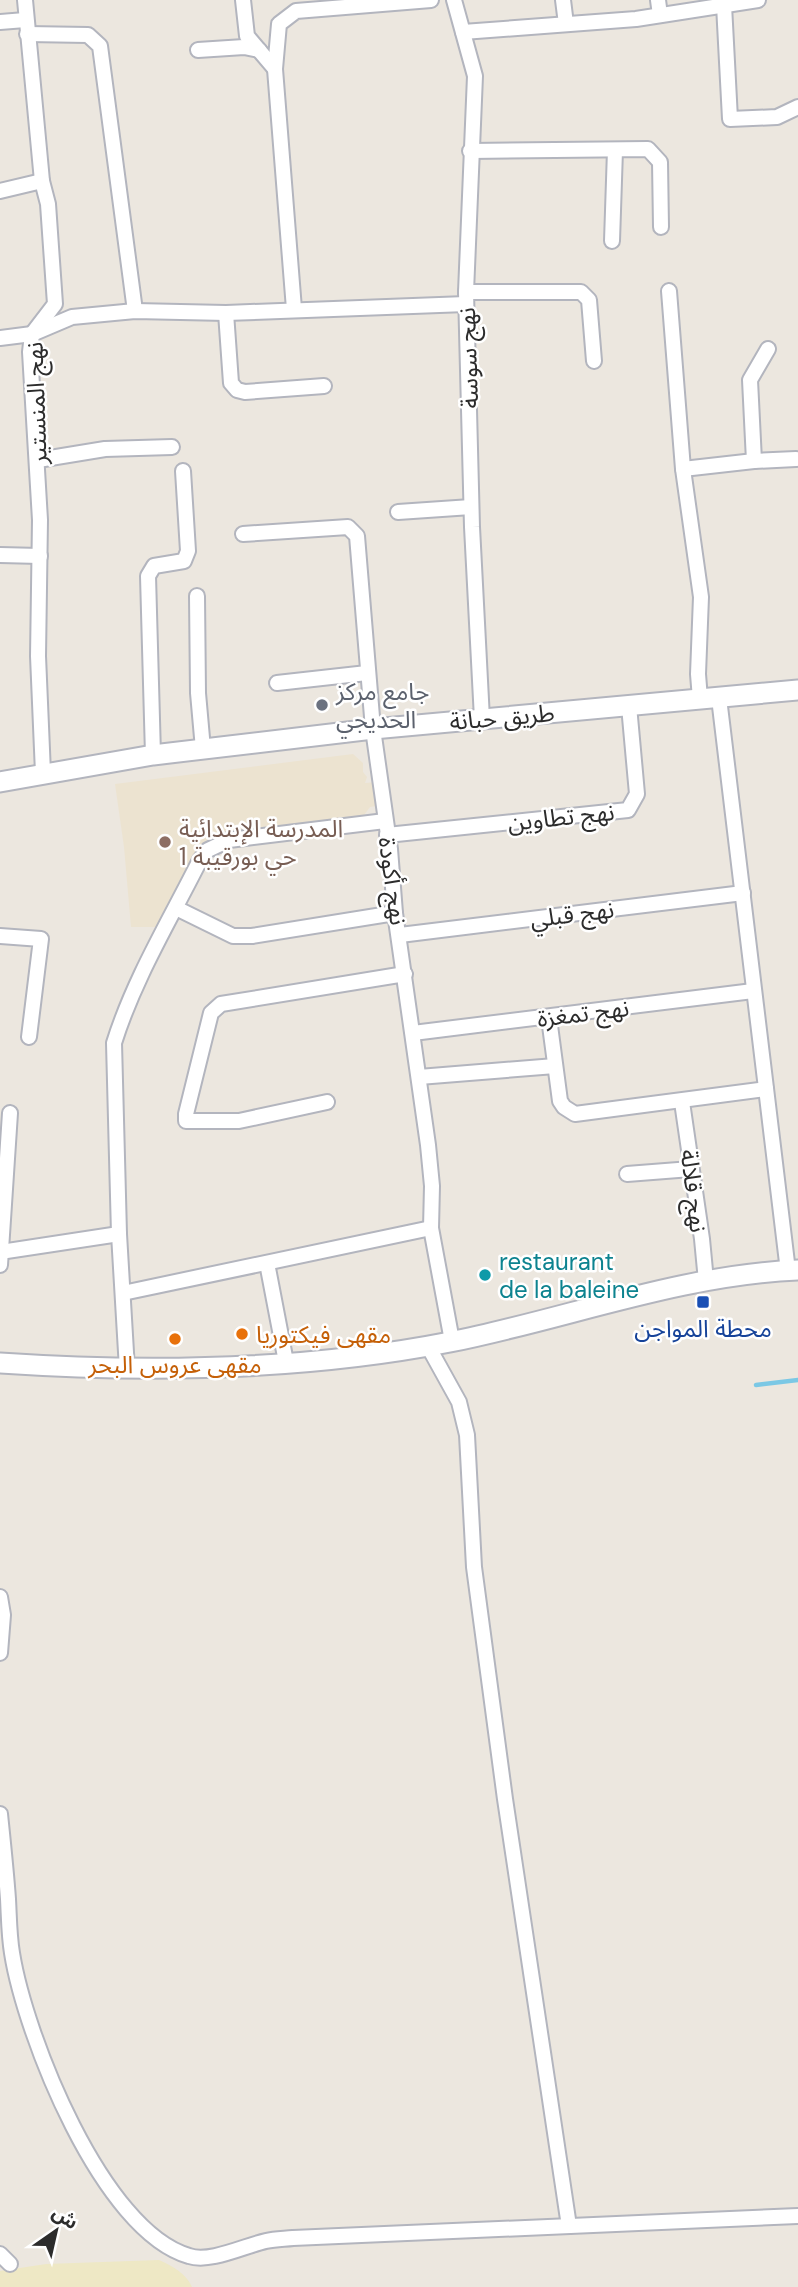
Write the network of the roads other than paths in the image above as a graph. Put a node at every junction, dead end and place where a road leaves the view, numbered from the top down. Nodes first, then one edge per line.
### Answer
1 (25, 0) edge
2 (243, 0) edge
3 (431, 0) edge
4 (454, 0) edge
5 (563, 0) edge
6 (758, 0) edge
7 (724, 5) junction
8 (659, 8) edge
9 (0, 22) edge
10 (566, 23) junction
11 (26, 27) junction
12 (463, 32) junction
13 (198, 50) dead end
14 (259, 50) junction
15 (275, 69) junction
16 (798, 107) edge
17 (615, 150) junction
18 (470, 151) junction
19 (42, 181) junction
20 (0, 191) edge
21 (661, 227) dead end
22 (612, 241) dead end
23 (669, 290) dead end
24 (466, 298) junction
25 (294, 309) junction
26 (135, 311) junction
27 (226, 313) junction
28 (32, 334) junction
29 (0, 338) edge
30 (768, 349) dead end
31 (594, 361) dead end
32 (324, 386) dead end
33 (172, 447) dead end
34 (796, 459) dead end
35 (38, 460) junction
36 (754, 461) junction
37 (683, 469) junction
38 (183, 471) dead end
39 (471, 507) junction
40 (398, 512) dead end
41 (243, 534) dead end
42 (0, 555) edge
43 (40, 556) junction
44 (197, 596) dead end
45 (368, 673) junction
46 (277, 683) dead end
47 (798, 690) edge
48 (710, 699) junction
49 (629, 706) junction
50 (482, 719) junction
51 (373, 729) junction
52 (203, 749) junction
53 (153, 755) junction
54 (43, 773) junction
55 (0, 782) edge
56 (386, 828) junction
57 (743, 892) junction
58 (176, 908) junction
59 (396, 912) junction
60 (400, 935) junction
61 (0, 936) edge
62 (405, 974) junction
63 (753, 991) junction
64 (550, 1018) junction
65 (413, 1033) junction
66 (29, 1037) dead end
67 (555, 1066) junction
68 (419, 1076) junction
69 (766, 1089) junction
70 (682, 1101) junction
71 (327, 1102) dead end
72 (10, 1113) dead end
73 (691, 1169) junction
74 (627, 1174) dead end
75 (432, 1228) junction
76 (119, 1234) junction
77 (0, 1252) edge
78 (267, 1264) junction
79 (0, 1265) edge
80 (793, 1270) edge
81 (706, 1281) junction
82 (122, 1293) junction
83 (452, 1341) junction
84 (428, 1346) junction
85 (286, 1362) junction
86 (0, 1363) edge
87 (127, 1369) junction
88 (0, 1597) edge
89 (0, 1653) edge
90 (0, 1814) edge
91 (798, 2216) edge
92 (569, 2226) junction

1 - 11 street, نهج المنستير
2 - 14 street
3 - 15 street
4 - 12 street, نهج سوسة
5 - 10 street
6 - 7 street
7 - 8 street
7 - 16 street
8 - 10 street
9 - 11 street
10 - 12 street
11 - 19 street, نهج المنستير
11 - 26 street
12 - 18 street, نهج سوسة
13 - 14 street
14 - 15 street
15 - 25 street
17 - 18 street
17 - 21 street
17 - 22 street
18 - 24 street, نهج سوسة
19 - 20 street
19 - 28 street, نهج المنستير
23 - 37 street
24 - 25 street
24 - 31 street
24 - 39 street, نهج سوسة
25 - 27 street
26 - 27 street
26 - 28 street
27 - 32 street
28 - 29 street
28 - 35 street, نهج المنستير
30 - 36 street
33 - 35 street
34 - 36 street
35 - 43 street, نهج المنستير
36 - 37 street
37 - 48 street
38 - 53 street
39 - 40 street
39 - 50 street, نهج سوسة
41 - 45 street, نهج أكودة
42 - 43 street
43 - 54 street, نهج المنستير
44 - 52 street
45 - 46 street
45 - 51 street, نهج أكودة
47 - 48 main road, طريق حبانة
48 - 49 main road, طريق حبانة
48 - 57 street
49 - 50 main road, طريق حبانة
49 - 56 street, نهج تطاوين
50 - 51 main road, طريق حبانة
51 - 52 main road, طريق حبانة
51 - 56 street, نهج أكودة
52 - 53 main road, طريق حبانة
53 - 54 main road, طريق حبانة
54 - 55 main road, طريق حبانة
56 - 58 street
56 - 59 street, نهج أكودة
57 - 60 street, نهج قبلي
57 - 63 street
58 - 59 street
58 - 76 street
59 - 60 street, نهج أكودة
60 - 62 street, نهج أكودة
61 - 66 street
62 - 65 street, نهج أكودة
62 - 71 street
63 - 64 street, نهج تمغزة
63 - 69 street
64 - 65 street, نهج تمغزة
64 - 67 street
65 - 68 street, نهج أكودة
67 - 68 street
67 - 70 street
68 - 75 street, نهج أكودة
69 - 70 street
69 - 80 street
70 - 73 street, نهج قلالة
70 - 81 street
72 - 77 street
73 - 74 street
73 - 81 street, نهج قلالة
75 - 78 street
75 - 83 street, نهج أكودة
76 - 77 street
76 - 82 street
77 - 79 street
78 - 82 street
78 - 85 street
80 - 81 main road
81 - 83 main road
82 - 87 street
83 - 84 main road
84 - 85 main road
84 - 92 street
85 - 87 main road
86 - 87 main road
88 - 89 street
90 - 92 street
91 - 92 street

